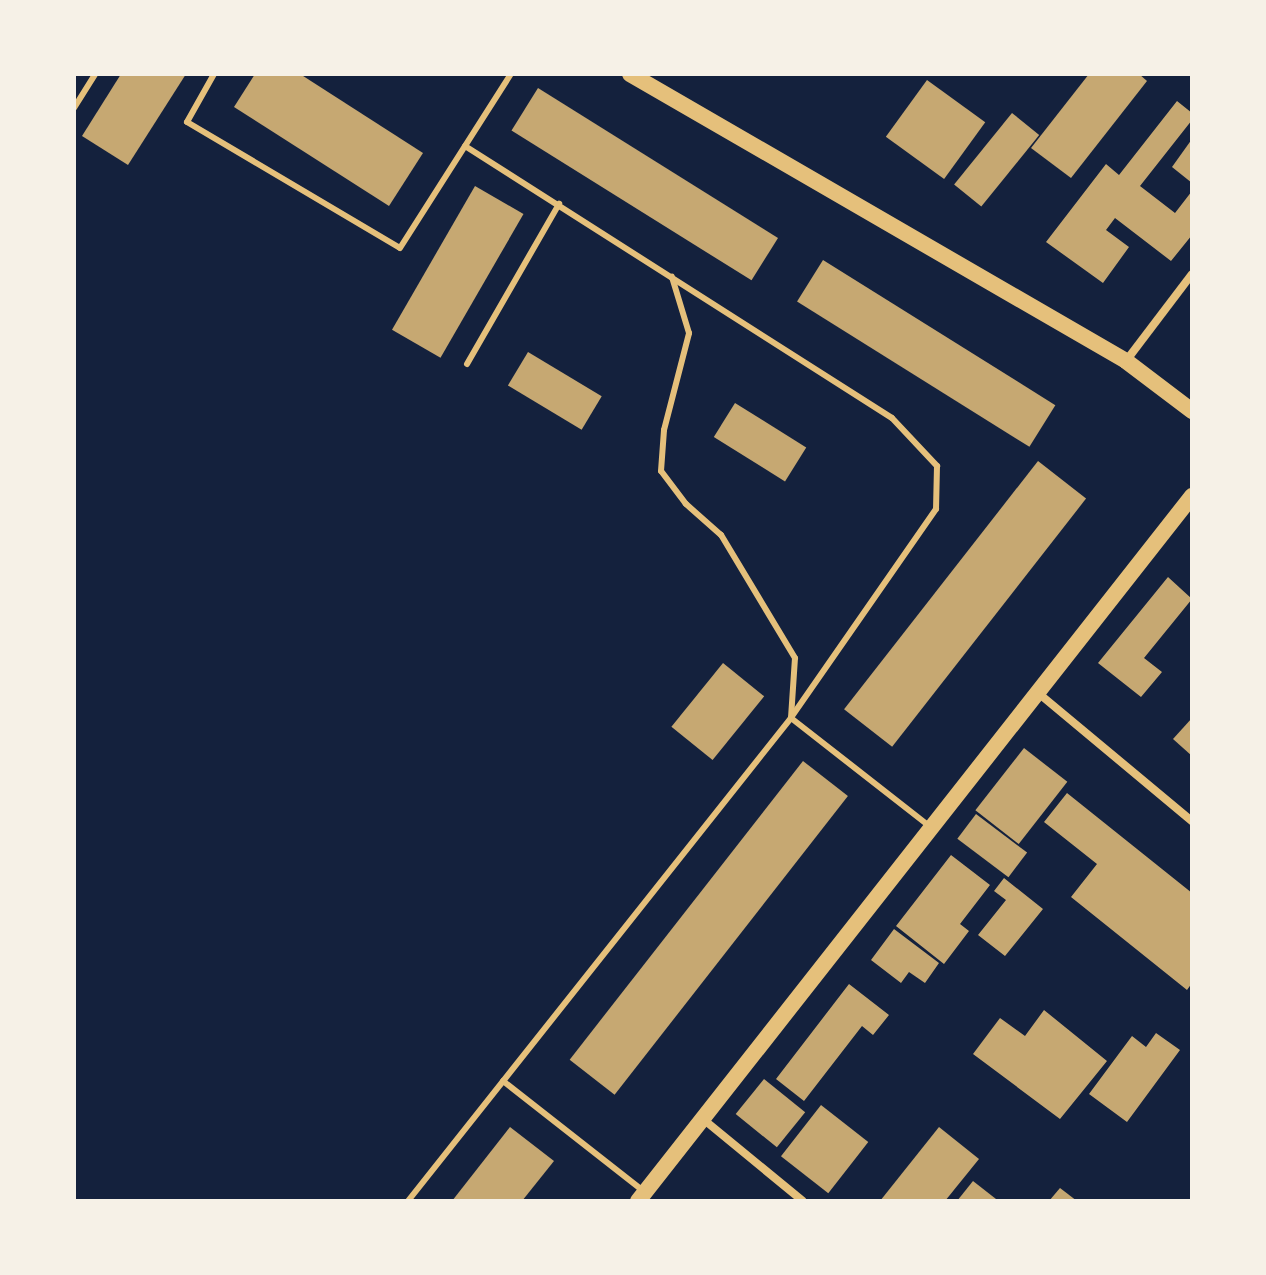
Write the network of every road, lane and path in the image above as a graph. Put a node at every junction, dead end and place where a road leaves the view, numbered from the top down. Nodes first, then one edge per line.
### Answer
1 (95, 74) edge
2 (214, 74) edge
3 (511, 74) edge
4 (630, 74) edge
5 (74, 108) edge
6 (465, 146) junction
7 (559, 204) junction
8 (1192, 274) edge
9 (672, 277) junction
10 (1126, 361) junction
11 (467, 364) dead end
12 (1192, 411) edge
13 (1192, 496) edge
14 (1037, 692) junction
15 (791, 718) junction
16 (1192, 821) edge
17 (932, 828) junction
18 (503, 1081) junction
19 (703, 1119) junction
20 (642, 1197) edge
21 (408, 1201) edge
22 (803, 1201) edge

1 - 5 lane
2 - 6 lane
3 - 6 lane
4 - 10 main road
6 - 7 lane
7 - 9 lane
7 - 11 lane
8 - 10 street
9 - 15 lane
9 - 15 lane
10 - 12 main road
13 - 14 main road
14 - 16 street
14 - 17 main road
15 - 17 lane
15 - 18 lane
17 - 19 main road
18 - 20 lane
18 - 21 lane
19 - 20 main road
19 - 22 street

